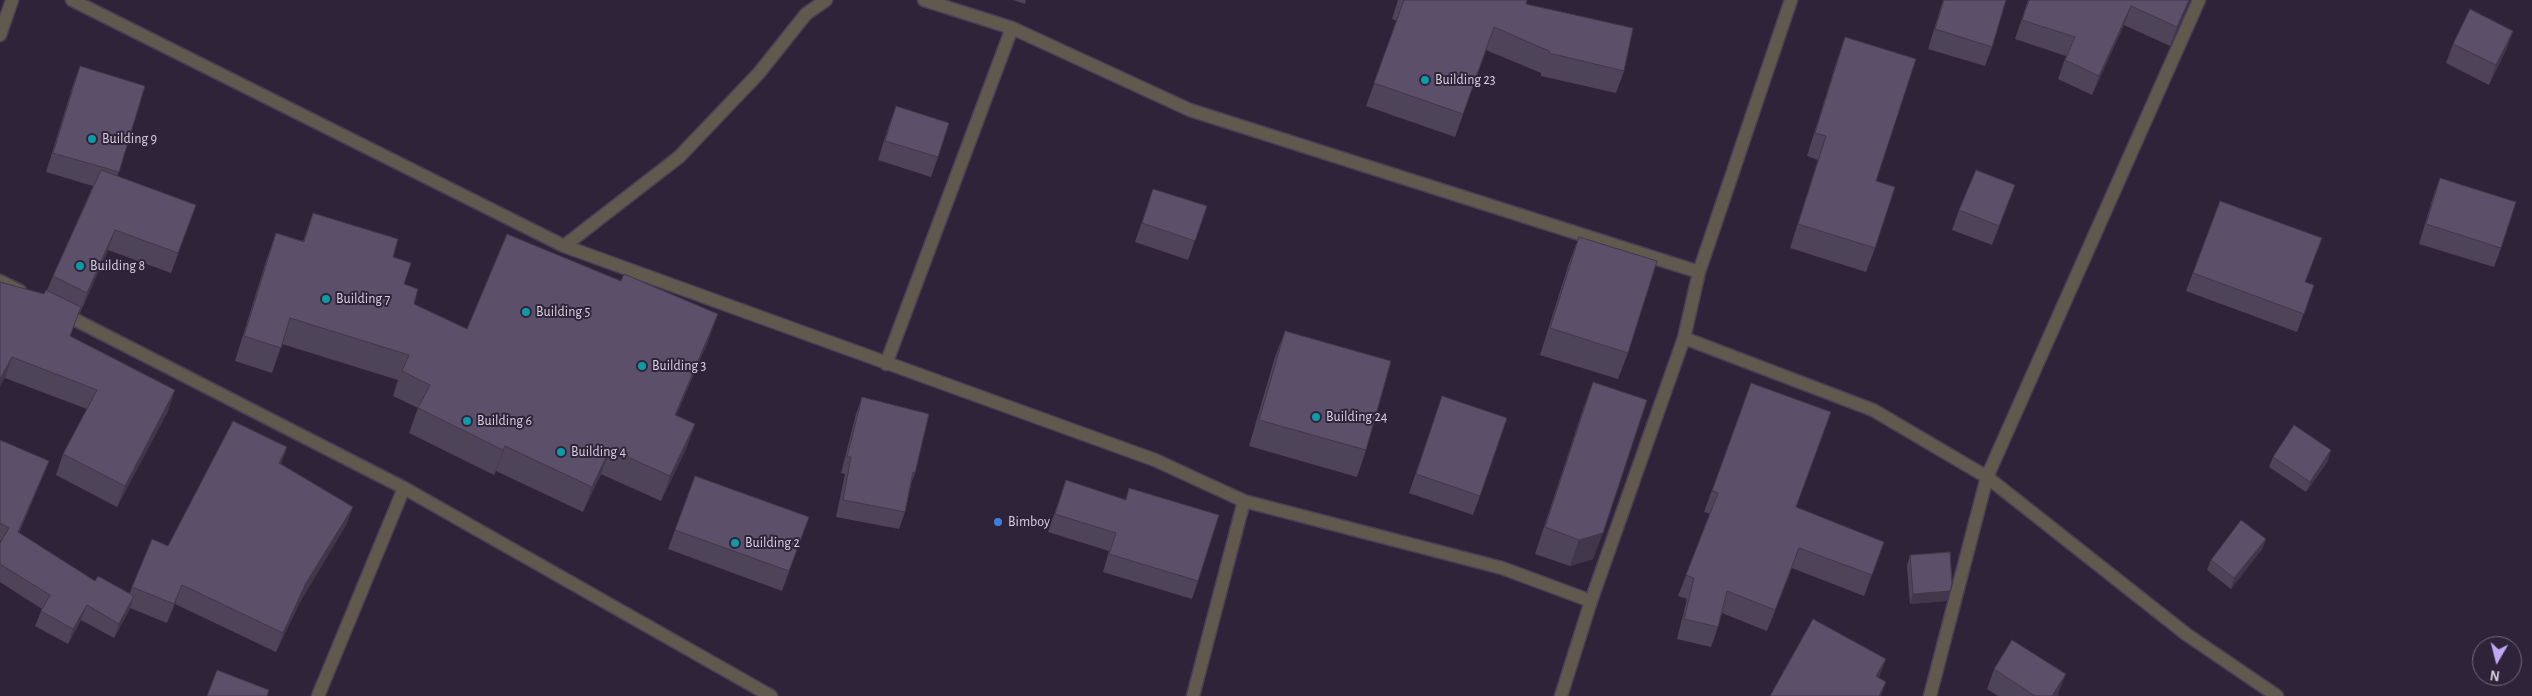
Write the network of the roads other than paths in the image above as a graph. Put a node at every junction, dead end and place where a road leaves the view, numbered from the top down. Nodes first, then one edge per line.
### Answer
1 (12, 0) edge
2 (72, 0) edge
3 (826, 0) edge
4 (924, 0) edge
5 (1791, 0) edge
6 (2199, 0) edge
7 (1012, 28) junction
8 (0, 35) edge
9 (564, 246) junction
10 (1699, 272) junction
11 (0, 281) edge
12 (35, 299) edge
13 (53, 308) edge
14 (1684, 338) junction
15 (886, 364) junction
16 (1987, 477) junction
17 (404, 488) junction
18 (1244, 501) junction
19 (1591, 601) junction
20 (318, 696) edge
21 (771, 696) edge
22 (1193, 696) edge
23 (1561, 696) edge
24 (1930, 696) edge
25 (2277, 696) edge

1 - 8 street
2 - 9 street
3 - 9 street
4 - 7 street
5 - 10 street
6 - 16 street
7 - 10 street
7 - 15 street
9 - 15 street
10 - 14 street
11 - 12 street
13 - 17 street
14 - 16 street
14 - 19 street
15 - 18 street
16 - 24 street
16 - 25 street
17 - 20 street
17 - 21 street
18 - 19 street
18 - 22 street
19 - 23 street

